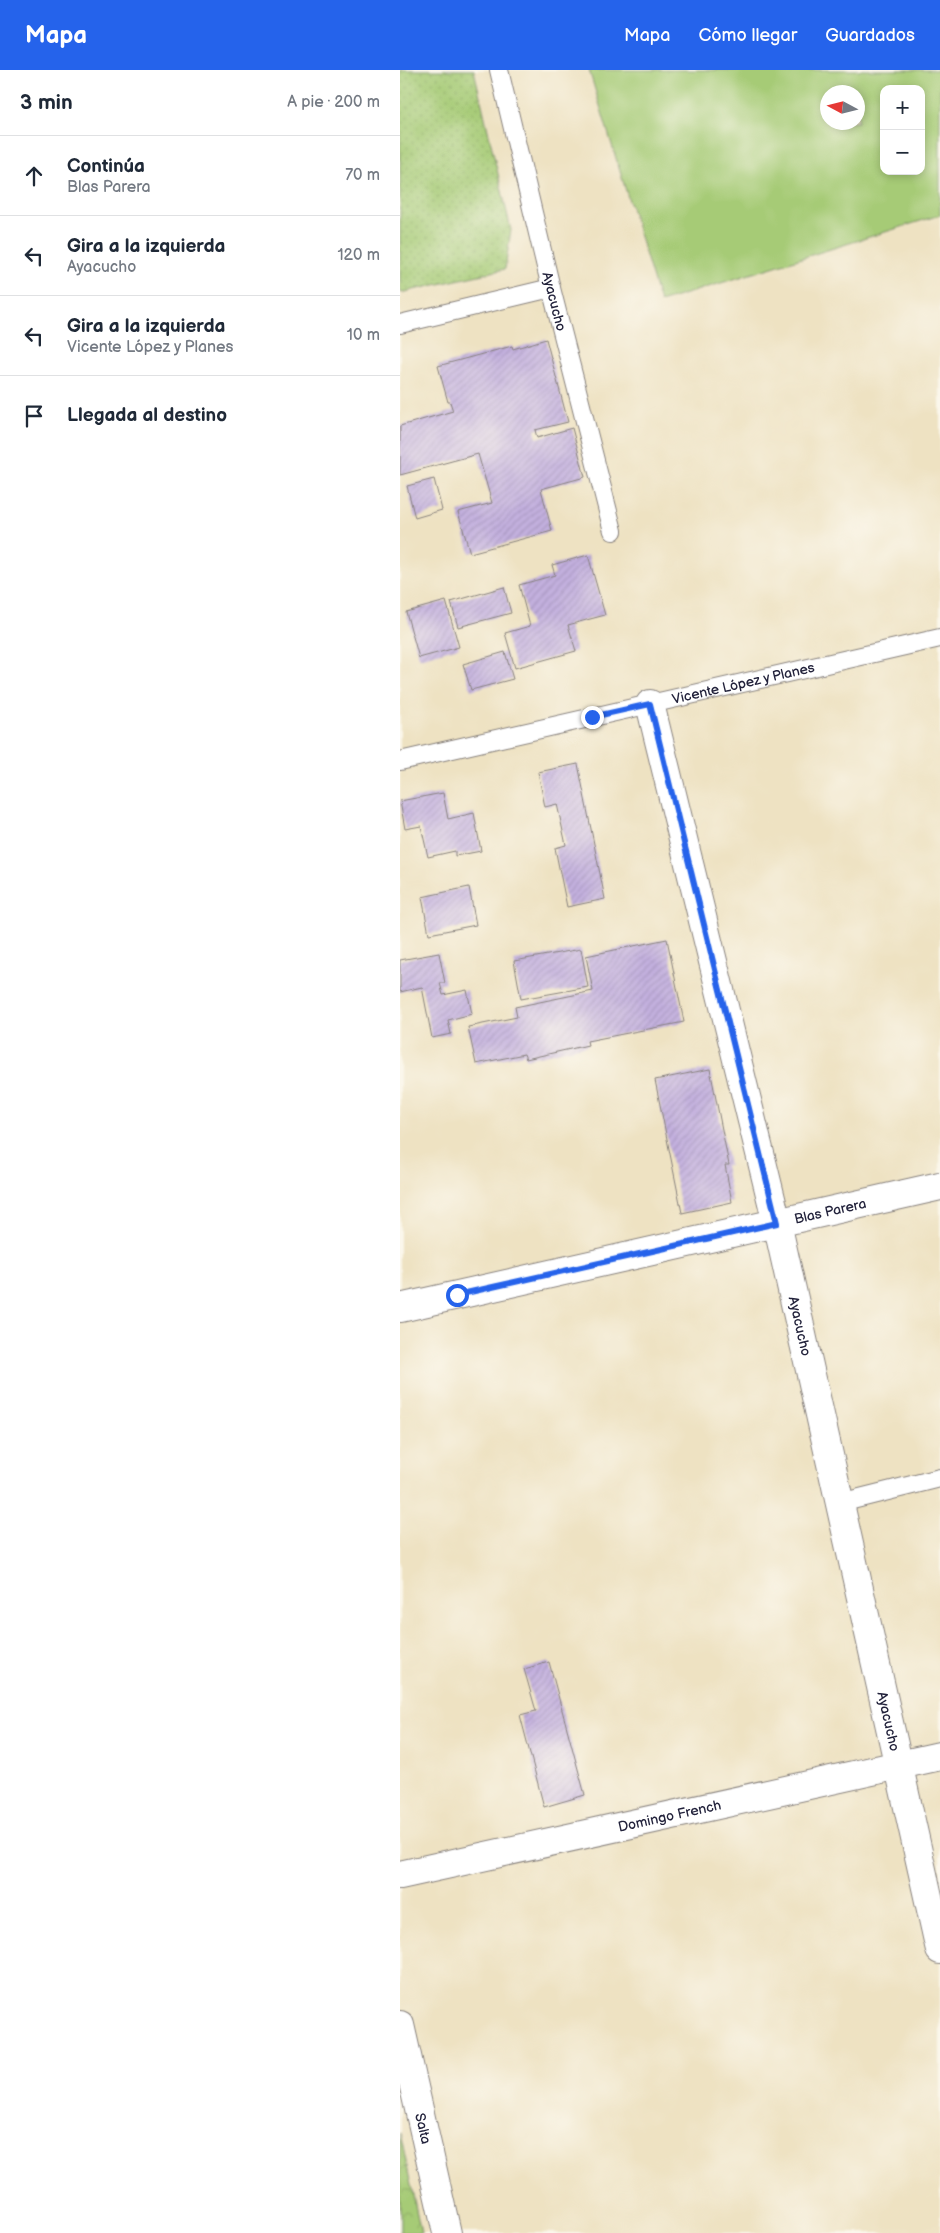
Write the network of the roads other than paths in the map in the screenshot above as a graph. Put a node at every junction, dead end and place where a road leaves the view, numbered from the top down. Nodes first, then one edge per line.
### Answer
1 (499, 70) edge
2 (551, 288) junction
3 (400, 324) edge
4 (613, 531) dead end
5 (940, 638) edge
6 (650, 704) junction
7 (400, 761) edge
8 (940, 1186) edge
9 (777, 1223) junction
10 (400, 1308) edge
11 (940, 1478) edge
12 (840, 1503) junction
13 (940, 1756) edge
14 (898, 1765) junction
15 (400, 1874) edge
16 (940, 1950) edge
17 (400, 2025) edge
18 (447, 2233) edge

1 - 2 lane, Ayacucho
2 - 3 lane
2 - 4 lane, Ayacucho
5 - 6 lane, Vicente López y Planes
6 - 7 lane, Vicente López y Planes
6 - 9 street, Ayacucho
8 - 9 street, Blas Parera
9 - 10 street, Blas Parera
9 - 12 street, Ayacucho
11 - 12 lane
12 - 14 street, Ayacucho
13 - 14 street, Domingo French
14 - 15 street, Domingo French
14 - 16 street, Ayacucho
17 - 18 street, Salta

